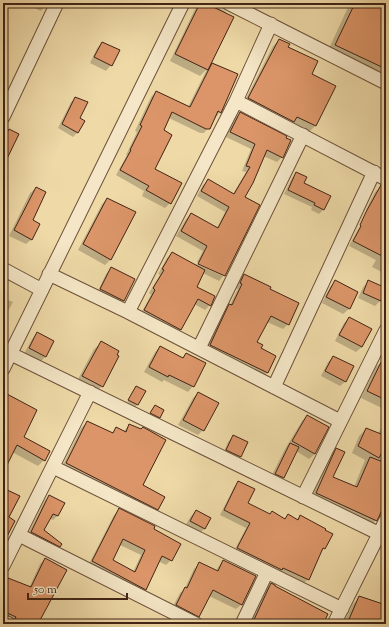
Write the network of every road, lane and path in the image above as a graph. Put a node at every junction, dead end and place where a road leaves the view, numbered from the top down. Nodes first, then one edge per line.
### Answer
1 (57, 3) edge
2 (182, 3) edge
3 (228, 3) edge
4 (271, 24) junction
5 (386, 83) edge
6 (236, 101) junction
7 (3, 117) edge
8 (303, 135) junction
9 (374, 172) junction
10 (386, 179) edge
11 (3, 269) edge
12 (50, 274) junction
13 (42, 290) junction
14 (128, 312) junction
15 (386, 330) edge
16 (199, 348) junction
17 (6, 361) edge
18 (274, 387) junction
19 (90, 392) junction
20 (340, 421) junction
21 (53, 467) junction
22 (303, 497) junction
23 (386, 520) edge
24 (19, 535) junction
25 (382, 535) edge
26 (3, 566) edge
27 (267, 572) junction
28 (342, 609) junction
29 (3, 621) edge
30 (9, 624) edge
31 (196, 624) edge
32 (242, 624) edge
33 (334, 624) edge

1 - 7 street
2 - 12 street
3 - 4 street
4 - 5 street
4 - 6 street
6 - 8 street
6 - 14 street
8 - 9 street
8 - 16 street
9 - 10 street
9 - 18 street
11 - 13 street
12 - 13 street
12 - 14 street
13 - 17 street
14 - 16 street
15 - 20 street
16 - 18 street
17 - 19 street
18 - 20 street
19 - 21 street
19 - 22 street
20 - 22 street
21 - 24 street
21 - 27 street
22 - 25 street
23 - 25 street
24 - 26 street
24 - 31 street
25 - 28 street
27 - 28 street
27 - 32 street
28 - 33 street
29 - 30 street

